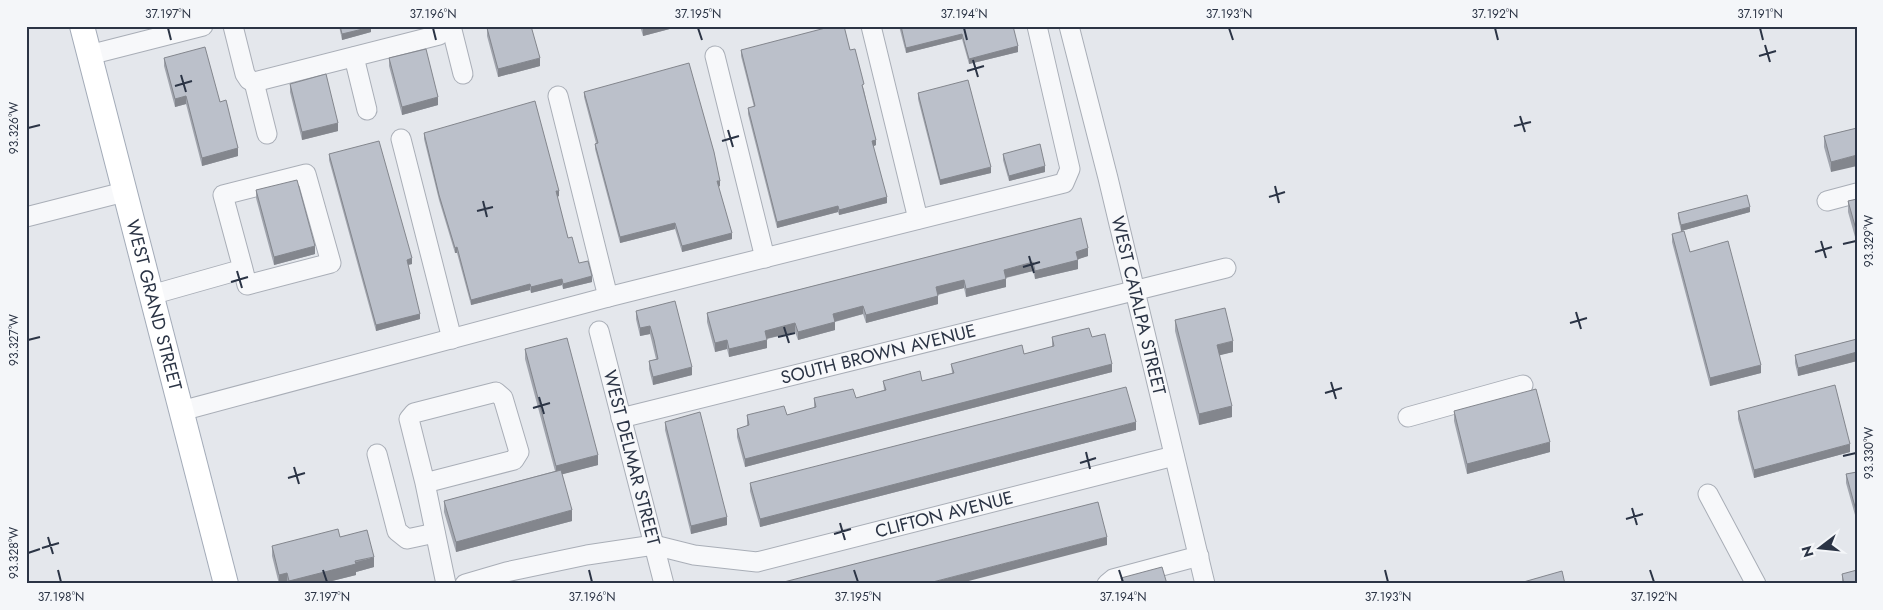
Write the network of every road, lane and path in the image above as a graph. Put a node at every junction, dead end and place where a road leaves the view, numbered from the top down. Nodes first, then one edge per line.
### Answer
1 (82, 26) edge
2 (203, 26) edge
3 (233, 26) edge
4 (449, 26) edge
5 (871, 26) edge
6 (1037, 26) edge
7 (1069, 26) edge
8 (89, 55) junction
9 (715, 56) dead end
10 (354, 57) junction
11 (463, 74) dead end
12 (254, 82) junction
13 (558, 96) dead end
14 (368, 110) dead end
15 (267, 134) dead end
16 (401, 139) dead end
17 (124, 192) junction
18 (1857, 192) edge
19 (1827, 201) dead end
20 (26, 217) edge
21 (918, 220) junction
22 (765, 258) junction
23 (1226, 268) dead end
24 (243, 269) junction
25 (1135, 290) junction
26 (151, 295) junction
27 (608, 297) junction
28 (599, 331) dead end
29 (452, 339) junction
30 (1523, 385) dead end
31 (181, 411) junction
32 (1408, 417) dead end
33 (621, 418) junction
34 (377, 454) dead end
35 (1174, 456) junction
36 (425, 483) junction
37 (1708, 494) dead end
38 (435, 532) junction
39 (654, 545) junction
40 (1198, 556) junction
41 (226, 584) edge
42 (446, 584) edge
43 (465, 584) edge
44 (664, 584) edge
45 (1107, 584) edge
46 (1205, 584) edge
47 (1756, 584) edge

1 - 8 main road, WEST GRAND STREET
2 - 8 street
3 - 12 street
4 - 10 street
4 - 11 street
5 - 21 street
6 - 21 street
7 - 25 street, WEST CATALPA STREET
8 - 17 main road, WEST GRAND STREET
9 - 22 street
10 - 12 street
10 - 14 street
12 - 15 street
13 - 27 street
16 - 29 street
17 - 20 street
17 - 26 main road, WEST GRAND STREET
18 - 19 street
21 - 22 street
22 - 27 street
23 - 25 street, SOUTH BROWN AVENUE
24 - 24 street
24 - 26 street
25 - 33 street, SOUTH BROWN AVENUE
25 - 35 street, WEST CATALPA STREET
26 - 31 main road, WEST GRAND STREET
27 - 29 street
28 - 33 street, WEST DELMAR STREET
29 - 31 street
30 - 32 street
31 - 41 main road, WEST GRAND STREET
33 - 39 street, WEST DELMAR STREET
34 - 38 street
35 - 39 street, CLIFTON AVENUE
35 - 40 street, WEST CATALPA STREET
36 - 36 street
36 - 38 street
37 - 47 street
38 - 42 street
39 - 43 street
39 - 44 street, WEST DELMAR STREET
40 - 45 street
40 - 46 street, WEST CATALPA STREET

